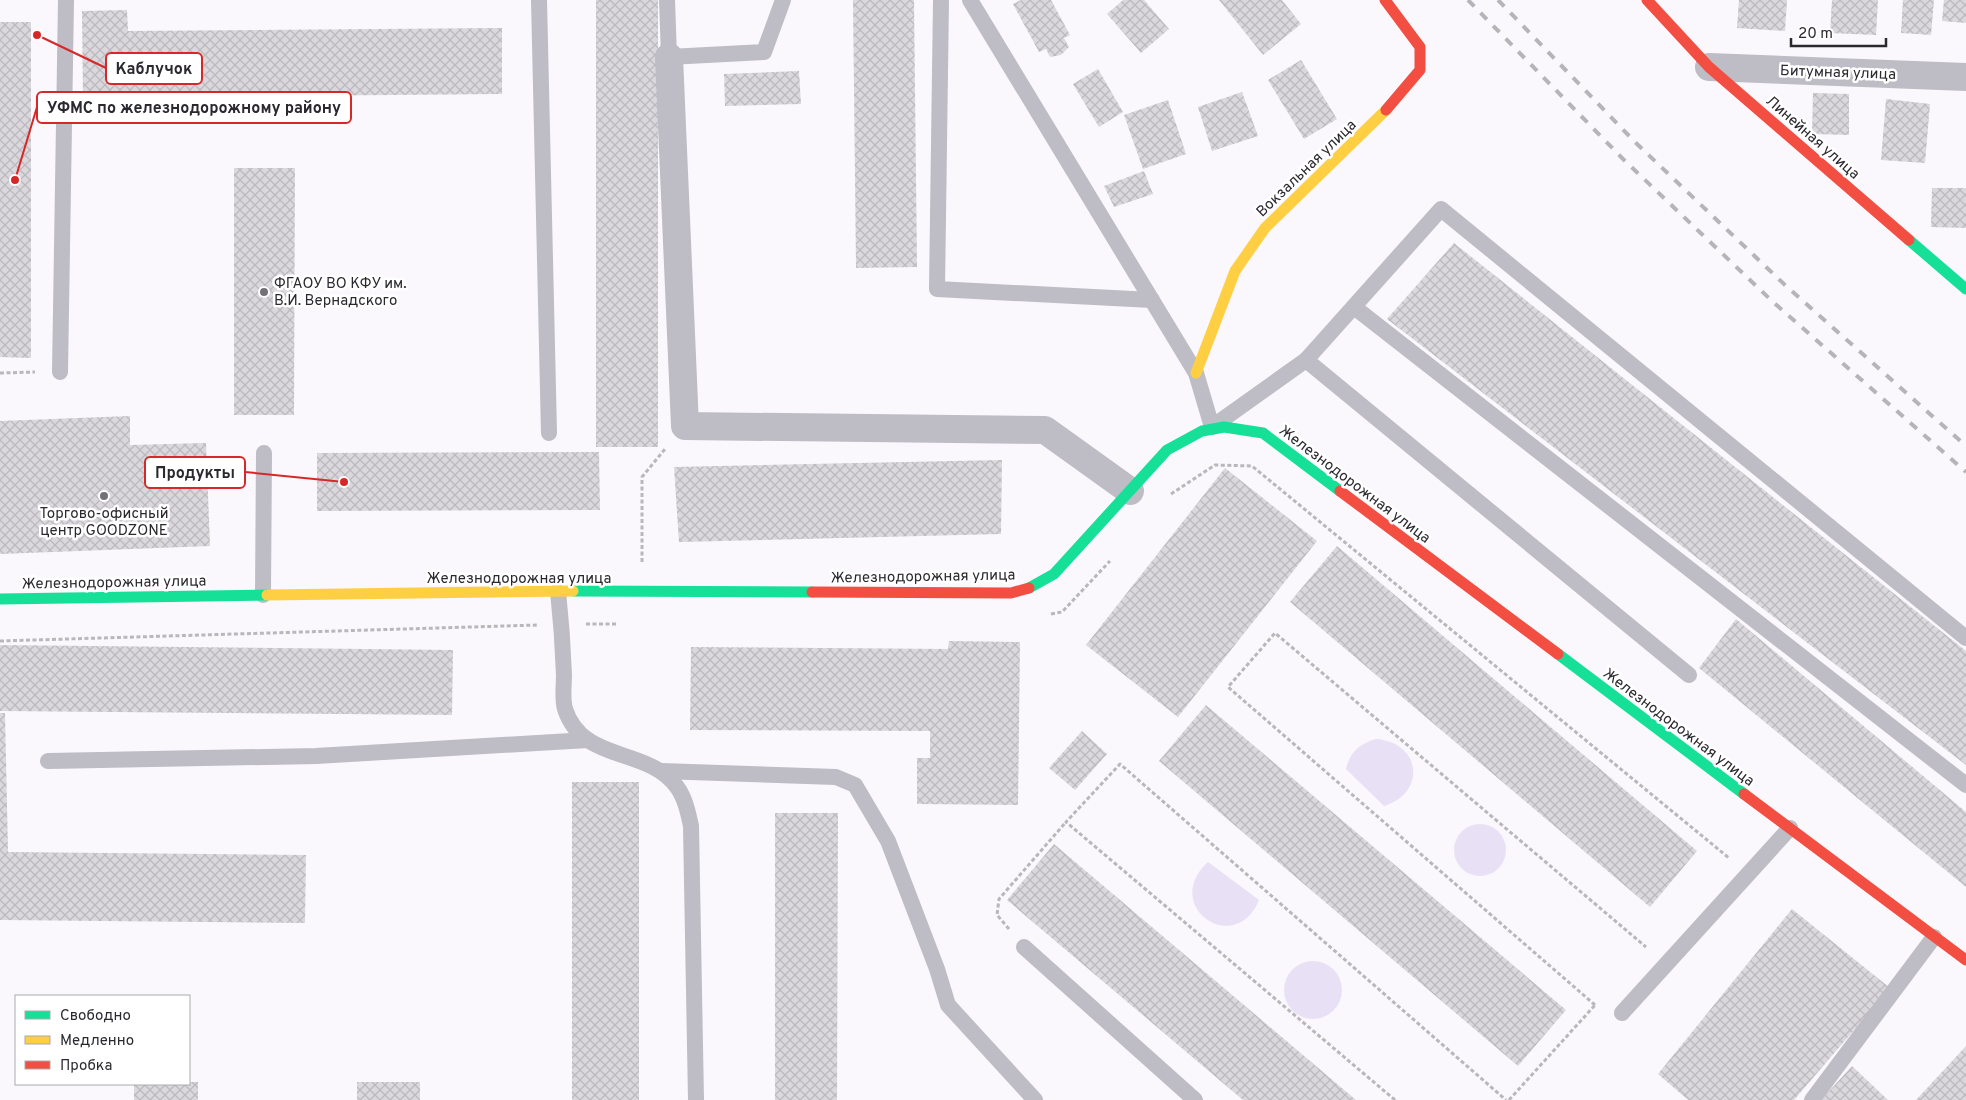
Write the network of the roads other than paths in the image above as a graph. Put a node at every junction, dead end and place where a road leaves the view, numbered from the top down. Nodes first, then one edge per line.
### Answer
1 (66, 0) edge
2 (540, 0) edge
3 (667, 0) edge
4 (783, 0) edge
5 (941, 0) edge
6 (970, 0) edge
7 (1385, 0) edge
8 (1647, 0) edge
9 (669, 57) junction
10 (1710, 67) junction
11 (1966, 77) edge
12 (1966, 289) edge
13 (1152, 300) junction
14 (1354, 307) junction
15 (1306, 360) junction
16 (60, 372) road end
17 (1196, 373) junction
18 (1212, 427) junction
19 (549, 433) dead end
20 (264, 453) dead end
21 (1130, 491) junction
22 (558, 591) junction
23 (263, 596) junction
24 (0, 599) edge
25 (1966, 638) edge
26 (1689, 675) dead end
27 (588, 740) junction
28 (48, 761) dead end
29 (661, 772) junction
30 (1966, 785) edge
31 (1790, 828) junction
32 (1934, 937) junction
33 (1024, 947) road end
34 (1966, 960) edge
35 (1622, 1013) dead end
36 (696, 1100) edge
37 (1035, 1100) edge
38 (1195, 1100) edge
39 (1812, 1100) edge

1 - 16 lane
2 - 19 lane
3 - 9 lane
4 - 9 lane
5 - 13 lane
6 - 13 lane
7 - 17 street, Вокзальная улица
8 - 10 street, Линейная улица
9 - 21 street
10 - 11 street, Битумная улица
10 - 12 street, Линейная улица
13 - 17 lane
14 - 15 lane
14 - 25 lane
14 - 30 lane
15 - 18 lane
15 - 26 lane
17 - 18 lane
18 - 21 street, Железнодорожная улица
18 - 31 street, Железнодорожная улица
20 - 23 lane
21 - 22 street, Железнодорожная улица
22 - 23 street, Железнодорожная улица
22 - 27 lane
23 - 24 street, Железнодорожная улица
27 - 28 lane
27 - 29 lane
29 - 36 lane
29 - 37 lane
31 - 32 street, Железнодорожная улица
31 - 35 lane
32 - 34 street, Железнодорожная улица
32 - 39 lane
33 - 38 lane

